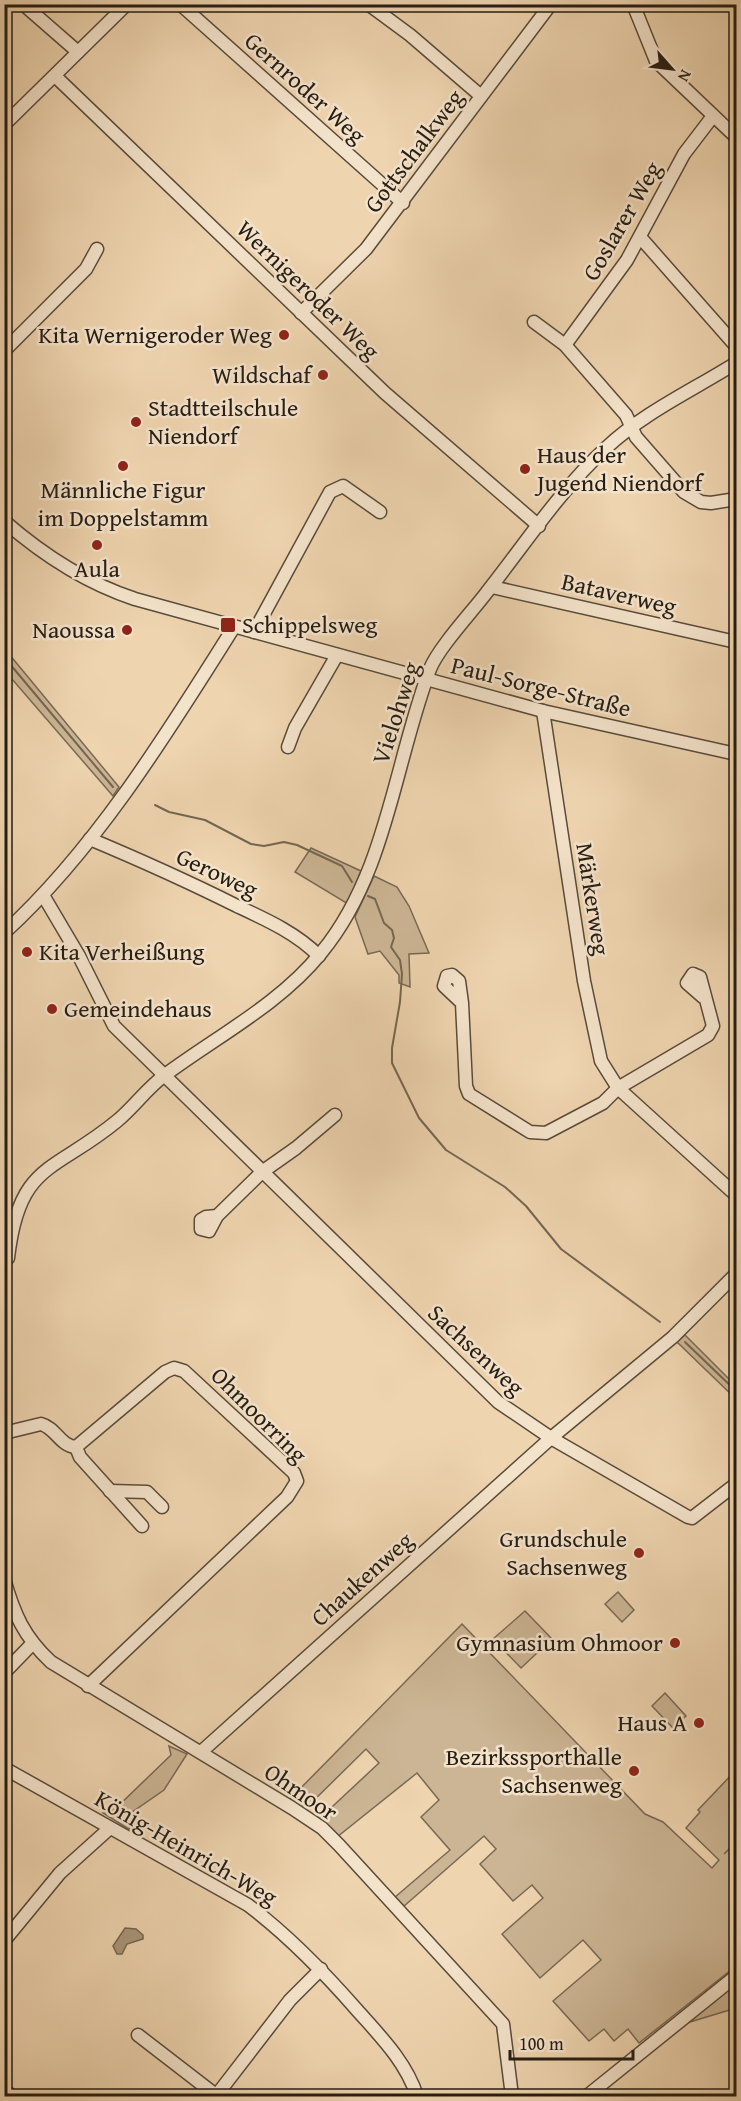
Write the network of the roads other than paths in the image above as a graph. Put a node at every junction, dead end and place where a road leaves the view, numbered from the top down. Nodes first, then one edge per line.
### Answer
1 (23, 4) edge
2 (127, 4) edge
3 (180, 4) edge
4 (368, 4) edge
5 (551, 4) edge
6 (633, 4) edge
7 (78, 52) junction
8 (55, 76) junction
9 (481, 96) junction
10 (713, 116) junction
11 (4, 125) edge
12 (736, 137) edge
13 (403, 203) junction
14 (640, 237) junction
15 (97, 249) dead end
16 (301, 313) junction
17 (534, 322) dead end
18 (565, 345) junction
19 (736, 346) edge
20 (4, 351) edge
21 (736, 363) edge
22 (632, 426) junction
23 (736, 498) edge
24 (380, 512) dead end
25 (4, 521) edge
26 (539, 526) junction
27 (492, 586) junction
28 (234, 627) junction
29 (254, 632) junction
30 (736, 642) edge
31 (338, 655) junction
32 (427, 680) junction
33 (543, 711) junction
34 (288, 747) dead end
35 (736, 754) edge
36 (90, 839) junction
37 (43, 895) junction
38 (4, 933) edge
39 (319, 956) junction
40 (704, 997) dead end
41 (462, 1003) dead end
42 (163, 1076) junction
43 (618, 1088) junction
44 (335, 1115) dead end
45 (262, 1173) junction
46 (736, 1195) edge
47 (217, 1216) dead end
48 (8, 1258) dead end
49 (736, 1274) edge
50 (4, 1433) edge
51 (551, 1438) junction
52 (76, 1447) junction
53 (736, 1484) edge
54 (110, 1491) junction
55 (132, 1491) junction
56 (124, 1506) junction
57 (162, 1507) dead end
58 (142, 1526) dead end
59 (4, 1579) edge
60 (32, 1644) junction
61 (4, 1673) edge
62 (88, 1686) junction
63 (201, 1752) junction
64 (4, 1768) edge
65 (110, 1828) junction
66 (4, 1941) edge
67 (321, 1969) junction
68 (736, 1976) edge
69 (138, 2035) dead end
70 (4, 2091) edge
71 (216, 2096) edge
72 (9, 2097) edge
73 (417, 2097) edge
74 (512, 2097) edge
75 (587, 2097) edge

1 - 7 street
2 - 7 street
3 - 13 street, Gernroder Weg
4 - 9 street
5 - 9 street, Gottschalkweg
6 - 10 street
7 - 8 street
8 - 11 street
8 - 16 street, Wernigeroder Weg
9 - 13 street, Gottschalkweg
10 - 12 street
10 - 14 street, Goslarer Weg
13 - 16 street, Gottschalkweg
14 - 18 street, Goslarer Weg
14 - 19 street
15 - 20 street
16 - 26 street, Wernigeroder Weg
17 - 18 street
18 - 22 street
21 - 22 street, Vielohweg
22 - 23 street
22 - 26 street, Vielohweg
24 - 29 street
25 - 28 street, Paul-Sorge-Straße
26 - 27 street, Vielohweg
27 - 30 street, Bataverweg
27 - 32 street, Vielohweg
28 - 29 street, Paul-Sorge-Straße
28 - 36 street
29 - 31 street, Paul-Sorge-Straße
31 - 32 street, Paul-Sorge-Straße
31 - 34 street
32 - 33 street, Paul-Sorge-Straße
32 - 39 street, Vielohweg
33 - 35 street, Paul-Sorge-Straße
33 - 43 street, Märkerweg
36 - 37 street
36 - 39 street, Geroweg
37 - 38 street
37 - 42 street, Sachsenweg
39 - 42 street, Vielohweg
40 - 43 street
41 - 43 street
42 - 45 street, Sachsenweg
42 - 48 street
43 - 46 street, Märkerweg
44 - 45 street
45 - 47 street
45 - 51 street, Sachsenweg
49 - 51 street, Chaukenweg
50 - 52 street
51 - 53 street, Sachsenweg
51 - 63 street, Chaukenweg
52 - 54 street
52 - 62 street, Ohmoorring
54 - 55 street
54 - 56 street
55 - 56 street
55 - 57 street
56 - 58 street
59 - 60 street, Ohmoor
60 - 61 street
60 - 62 street, Ohmoor
62 - 63 street, Ohmoor
63 - 74 street, Ohmoor
64 - 65 street, König-Heinrich-Weg
65 - 66 street
65 - 67 street, König-Heinrich-Weg
67 - 71 street
67 - 73 street, König-Heinrich-Weg
68 - 75 street
69 - 71 street
70 - 72 main road

